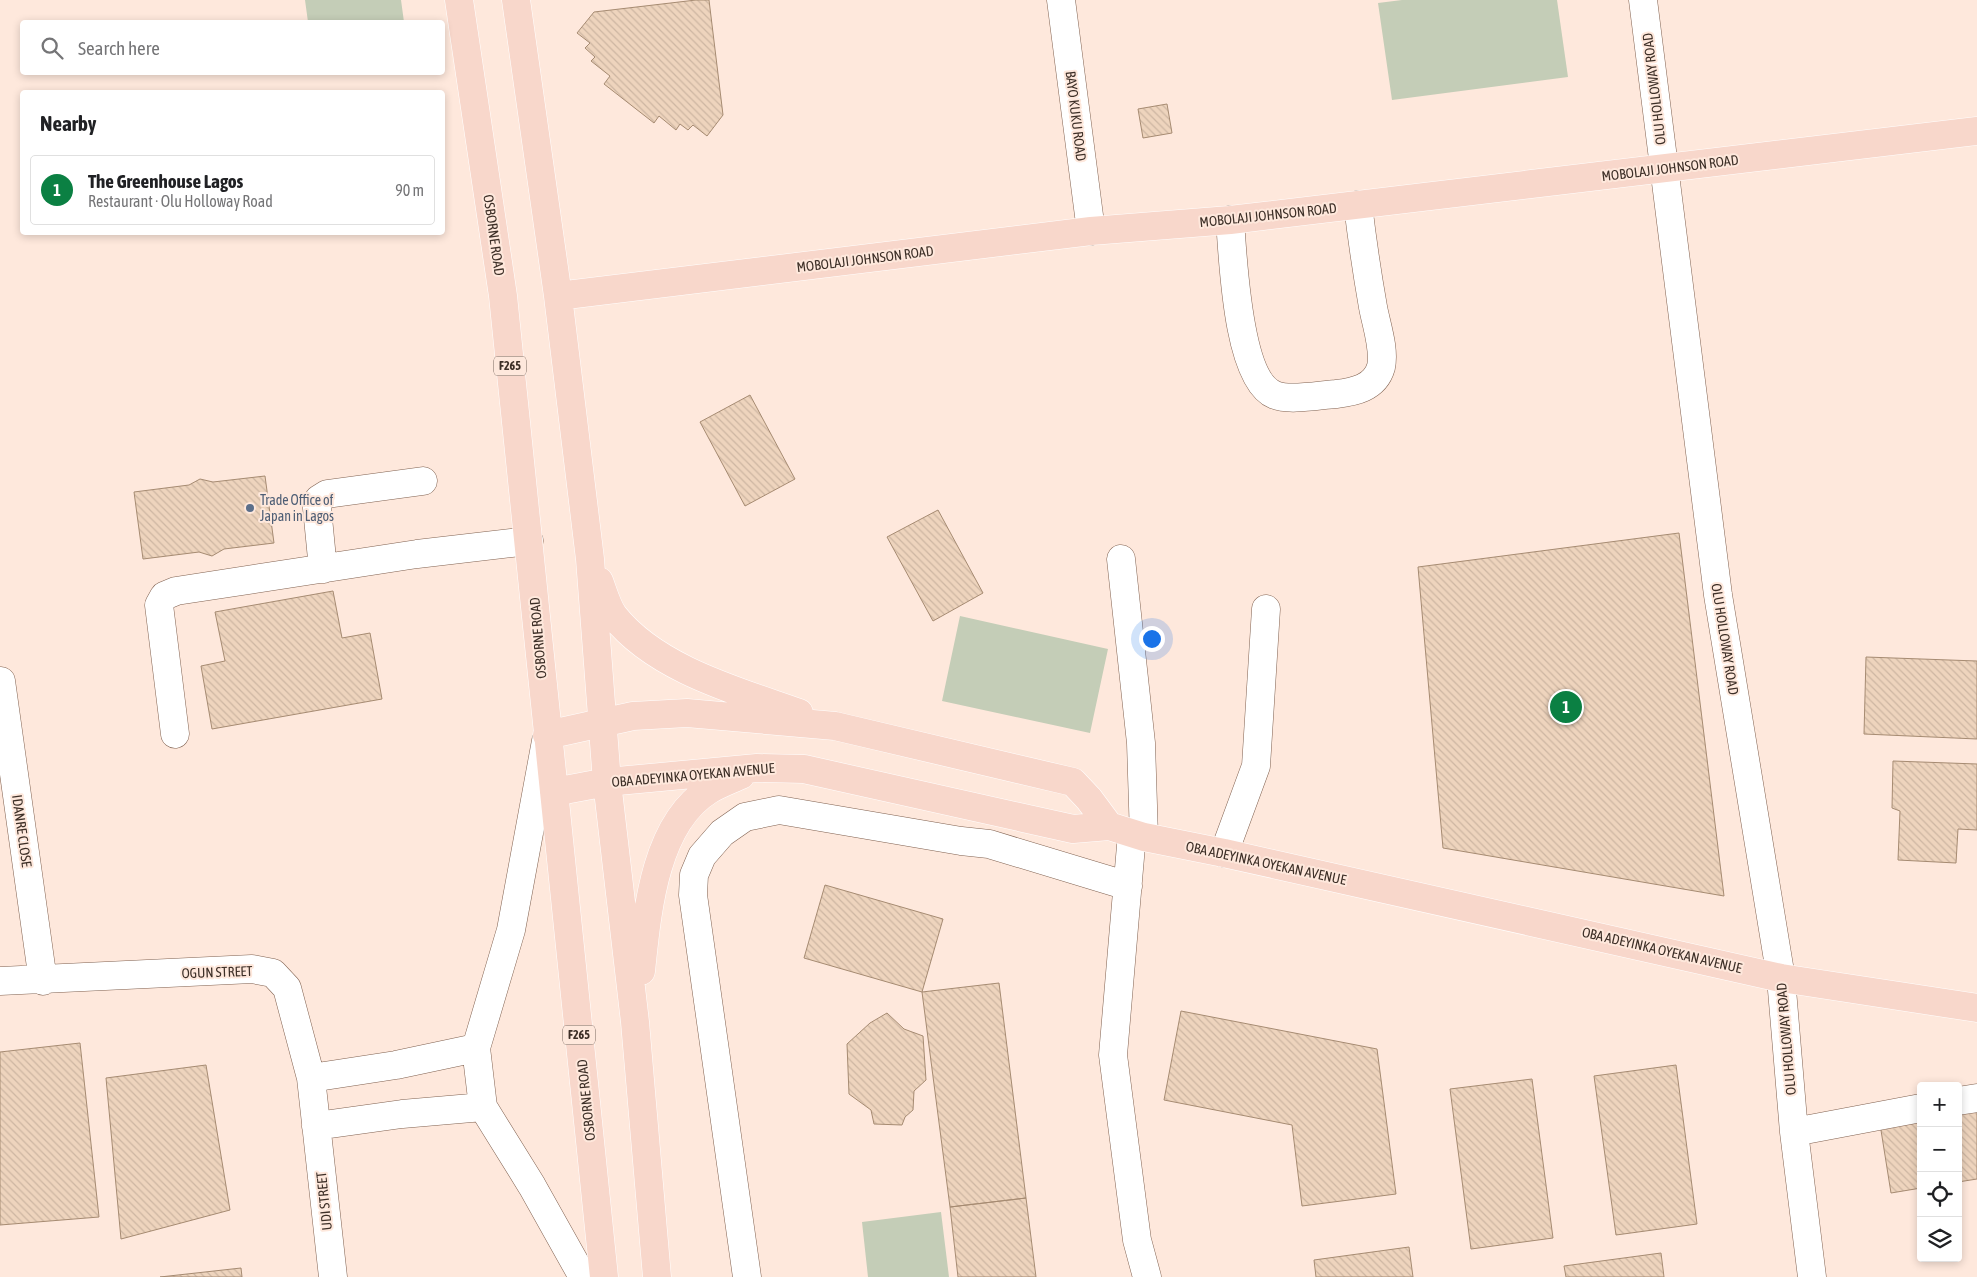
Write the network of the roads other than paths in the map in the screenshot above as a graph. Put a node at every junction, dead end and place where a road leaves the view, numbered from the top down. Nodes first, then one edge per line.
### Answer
1 (459, 0) edge
2 (516, 0) edge
3 (1061, 0) edge
4 (1643, 0) edge
5 (1977, 131) edge
6 (1663, 169) junction
7 (1358, 205) junction
8 (1230, 220) junction
9 (1091, 232) junction
10 (558, 296) junction
11 (423, 481) dead end
12 (529, 541) junction
13 (590, 559) junction
14 (1121, 559) dead end
15 (323, 569) junction
16 (1266, 609) dead end
17 (0, 681) edge
18 (603, 722) junction
19 (835, 726) junction
20 (175, 734) dead end
21 (547, 734) junction
22 (757, 768) junction
23 (607, 782) junction
24 (554, 792) junction
25 (1128, 833) junction
26 (1224, 853) junction
27 (1128, 886) junction
28 (1781, 978) junction
29 (0, 981) edge
30 (43, 981) junction
31 (1977, 1008) edge
32 (635, 1022) junction
33 (476, 1048) junction
34 (311, 1078) junction
35 (1977, 1098) edge
36 (1962, 1100) edge
37 (484, 1107) junction
38 (1917, 1109) edge
39 (316, 1126) junction
40 (1794, 1132) junction
41 (333, 1277) edge
42 (583, 1277) edge
43 (604, 1277) edge
44 (657, 1277) edge
45 (747, 1277) edge
46 (1147, 1277) edge
47 (1812, 1277) edge

1 - 12 main road, OSBORNE ROAD / F265
2 - 10 main road
3 - 9 street, BAYO KUKU ROAD
4 - 6 street, OLU HOLLOWAY ROAD
5 - 6 main road, MOBOLAJI JOHNSON ROAD
6 - 7 main road, MOBOLAJI JOHNSON ROAD
6 - 28 street, OLU HOLLOWAY ROAD
7 - 8 main road, MOBOLAJI JOHNSON ROAD
7 - 8 street
8 - 9 main road, MOBOLAJI JOHNSON ROAD
9 - 10 main road, MOBOLAJI JOHNSON ROAD
10 - 13 main road
11 - 15 street
12 - 15 street
12 - 21 main road, OSBORNE ROAD / F265
13 - 18 main road
13 - 19 main road
14 - 25 street
15 - 20 street
16 - 26 street
17 - 30 street, IDANRE CLOSE
18 - 19 main road
18 - 21 main road
18 - 23 main road
19 - 25 main road
21 - 24 main road, OSBORNE ROAD / F265
21 - 33 street
22 - 23 main road, OBA ADEYINKA OYEKAN AVENUE
22 - 25 main road, OBA ADEYINKA OYEKAN AVENUE
22 - 32 main road
23 - 24 main road, OBA ADEYINKA OYEKAN AVENUE
23 - 32 main road
24 - 43 main road, OSBORNE ROAD / F265
25 - 26 main road, OBA ADEYINKA OYEKAN AVENUE
25 - 27 street
26 - 28 main road, OBA ADEYINKA OYEKAN AVENUE
27 - 45 street
27 - 46 street
28 - 31 main road, OBA ADEYINKA OYEKAN AVENUE
28 - 40 street, OLU HOLLOWAY ROAD
29 - 30 street, OGUN STREET
30 - 34 street, OGUN STREET
32 - 44 main road
33 - 34 street
33 - 37 street
34 - 39 street, OGUN STREET
35 - 36 street
37 - 39 street
37 - 42 street
38 - 40 street
39 - 41 street, UDI STREET
40 - 47 street, OLU HOLLOWAY ROAD

